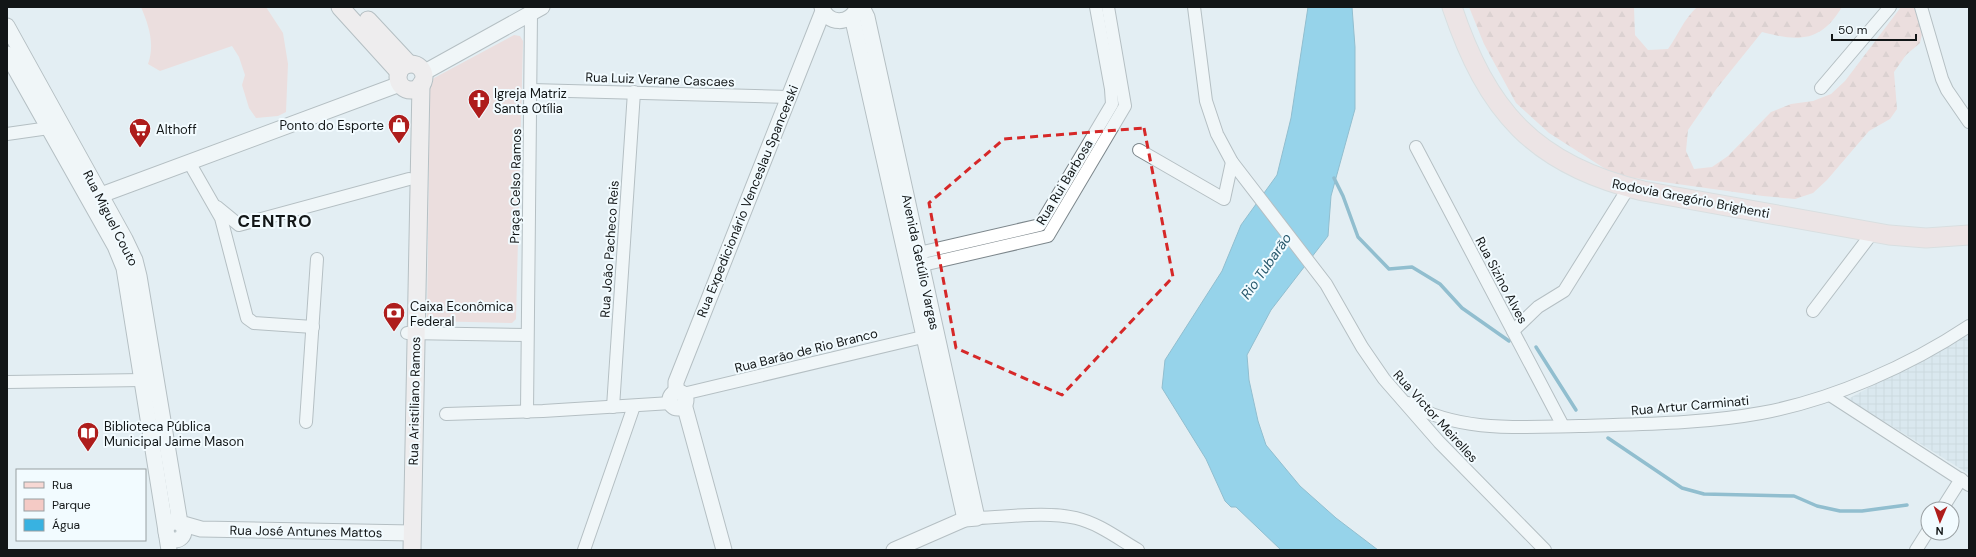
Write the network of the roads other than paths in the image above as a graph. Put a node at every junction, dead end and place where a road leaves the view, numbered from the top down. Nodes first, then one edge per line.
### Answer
1 (340, 7) edge
2 (356, 7) edge
3 (1096, 7) edge
4 (1108, 7) edge
5 (1194, 7) edge
6 (1452, 7) edge
7 (1890, 7) edge
8 (1921, 7) edge
9 (822, 9) edge
10 (537, 10) edge
11 (857, 10) edge
12 (7, 26) edge
13 (1113, 33) junction
14 (1101, 35) junction
15 (7, 54) edge
16 (410, 78) junction
17 (1123, 87) junction
18 (1821, 88) dead end
19 (1111, 89) junction
20 (531, 90) junction
21 (634, 92) junction
22 (789, 97) junction
23 (1969, 122) edge
24 (56, 127) junction
25 (1098, 127) junction
26 (7, 134) edge
27 (1110, 134) junction
28 (1416, 147) dead end
29 (1139, 150) dead end
30 (190, 162) junction
31 (1232, 162) junction
32 (1077, 164) junction
33 (1087, 170) junction
34 (409, 179) junction
35 (1629, 187) junction
36 (95, 198) junction
37 (1062, 200) junction
38 (214, 204) junction
39 (1873, 232) junction
40 (1005, 233) junction
41 (1969, 235) edge
42 (1008, 245) junction
43 (317, 259) dead end
44 (914, 260) junction
45 (133, 278) junction
46 (1813, 311) dead end
47 (1969, 326) edge
48 (313, 327) junction
49 (1513, 331) junction
50 (411, 333) junction
51 (527, 335) junction
52 (930, 335) junction
53 (143, 380) junction
54 (7, 382) edge
55 (1830, 394) junction
56 (678, 398) junction
57 (1400, 399) junction
58 (634, 406) junction
59 (613, 407) junction
60 (527, 412) junction
61 (446, 414) dead end
62 (306, 422) dead end
63 (1563, 426) junction
64 (1965, 482) edge
65 (1949, 501) edge
66 (971, 518) junction
67 (166, 532) junction
68 (181, 537) edge
69 (1922, 541) edge
70 (407, 542) edge
71 (169, 550) edge
72 (584, 550) edge
73 (724, 550) edge
74 (894, 550) edge
75 (1138, 550) edge
76 (1545, 550) edge
77 (1916, 550) edge

1 - 16 main road
2 - 16 main road
3 - 14 street, Rua Rui Barbosa
4 - 13 street, Rua Rui Barbosa
5 - 31 street, Rua Victor Meirelles
6 - 35 main road, Rodovia Gregório Brighenti
7 - 18 street
8 - 23 street
9 - 11 street
9 - 22 street, Rua Expedicionário Venceslau Spancerski
10 - 16 street
10 - 20 street, Praça Celso Ramos
11 - 44 street, Avenida Getúlio Vargas
12 - 24 street, Rua Miguel Couto
13 - 14 street
13 - 17 street, Rua Rui Barbosa
14 - 19 street, Rua Rui Barbosa
15 - 24 street, Rua Miguel Couto
16 - 30 street
16 - 34 main road, Rua Aristiliano Ramos
16 - 50 main road, Rua Aristiliano Ramos
17 - 19 street
17 - 27 street, Rua Rui Barbosa
19 - 25 street, Rua Rui Barbosa
20 - 21 street, Rua Luiz Verane Cascaes
20 - 51 street, Praça Celso Ramos
21 - 22 street, Rua Luiz Verane Cascaes
21 - 59 street, Rua João Pacheco Reis
22 - 56 street, Rua Expedicionário Venceslau Spancerski
24 - 26 street
24 - 36 street, Rua Miguel Couto
25 - 27 street
25 - 32 street, Rua Rui Barbosa
27 - 33 street, Rua Rui Barbosa
28 - 49 street, Rua Sizino Alves
29 - 31 street
30 - 36 street
30 - 38 street
31 - 57 street, Rua Victor Meirelles
32 - 33 street
32 - 37 street, Rua Rui Barbosa
33 - 37 street, Rua Rui Barbosa
34 - 38 street
34 - 50 main road, Rua Aristiliano Ramos
35 - 39 main road, Rodovia Gregório Brighenti
35 - 49 street
36 - 45 street, Rua Miguel Couto
37 - 40 street, Rua Rui Barbosa
37 - 42 street, Rua Rui Barbosa
38 - 48 street
39 - 41 main road, Rodovia Gregório Brighenti
39 - 46 street
40 - 42 street
40 - 44 street, Rua Rui Barbosa
42 - 44 street, Rua Rui Barbosa
43 - 48 street
44 - 52 street, Avenida Getúlio Vargas
45 - 53 street, Rua Miguel Couto
45 - 68 street, Rua Miguel Couto
47 - 55 street, Rua Artur Carminati
48 - 62 street
49 - 63 street, Rua Sizino Alves
50 - 51 street
50 - 70 main road, Rua Aristiliano Ramos
51 - 60 street, Praça Celso Ramos
52 - 56 street, Rua Barão de Rio Branco
52 - 66 street, Avenida Getúlio Vargas
53 - 54 street
53 - 67 street, Rua Miguel Couto
55 - 63 street, Rua Artur Carminati
55 - 64 street
56 - 58 street, Rua Barão de Rio Branco
56 - 73 street, Rua Expedicionário Venceslau Spancerski
57 - 63 street, Rua Artur Carminati
57 - 76 street, Rua Victor Meirelles
58 - 59 street, Rua Barão de Rio Branco
58 - 72 street
59 - 60 street, Rua Barão de Rio Branco
60 - 61 street, Rua Barão de Rio Branco
64 - 65 street
66 - 74 street
66 - 75 street
67 - 68 street
67 - 71 street, Rua Miguel Couto
68 - 70 street, Rua José Antunes Mattos
69 - 77 street

